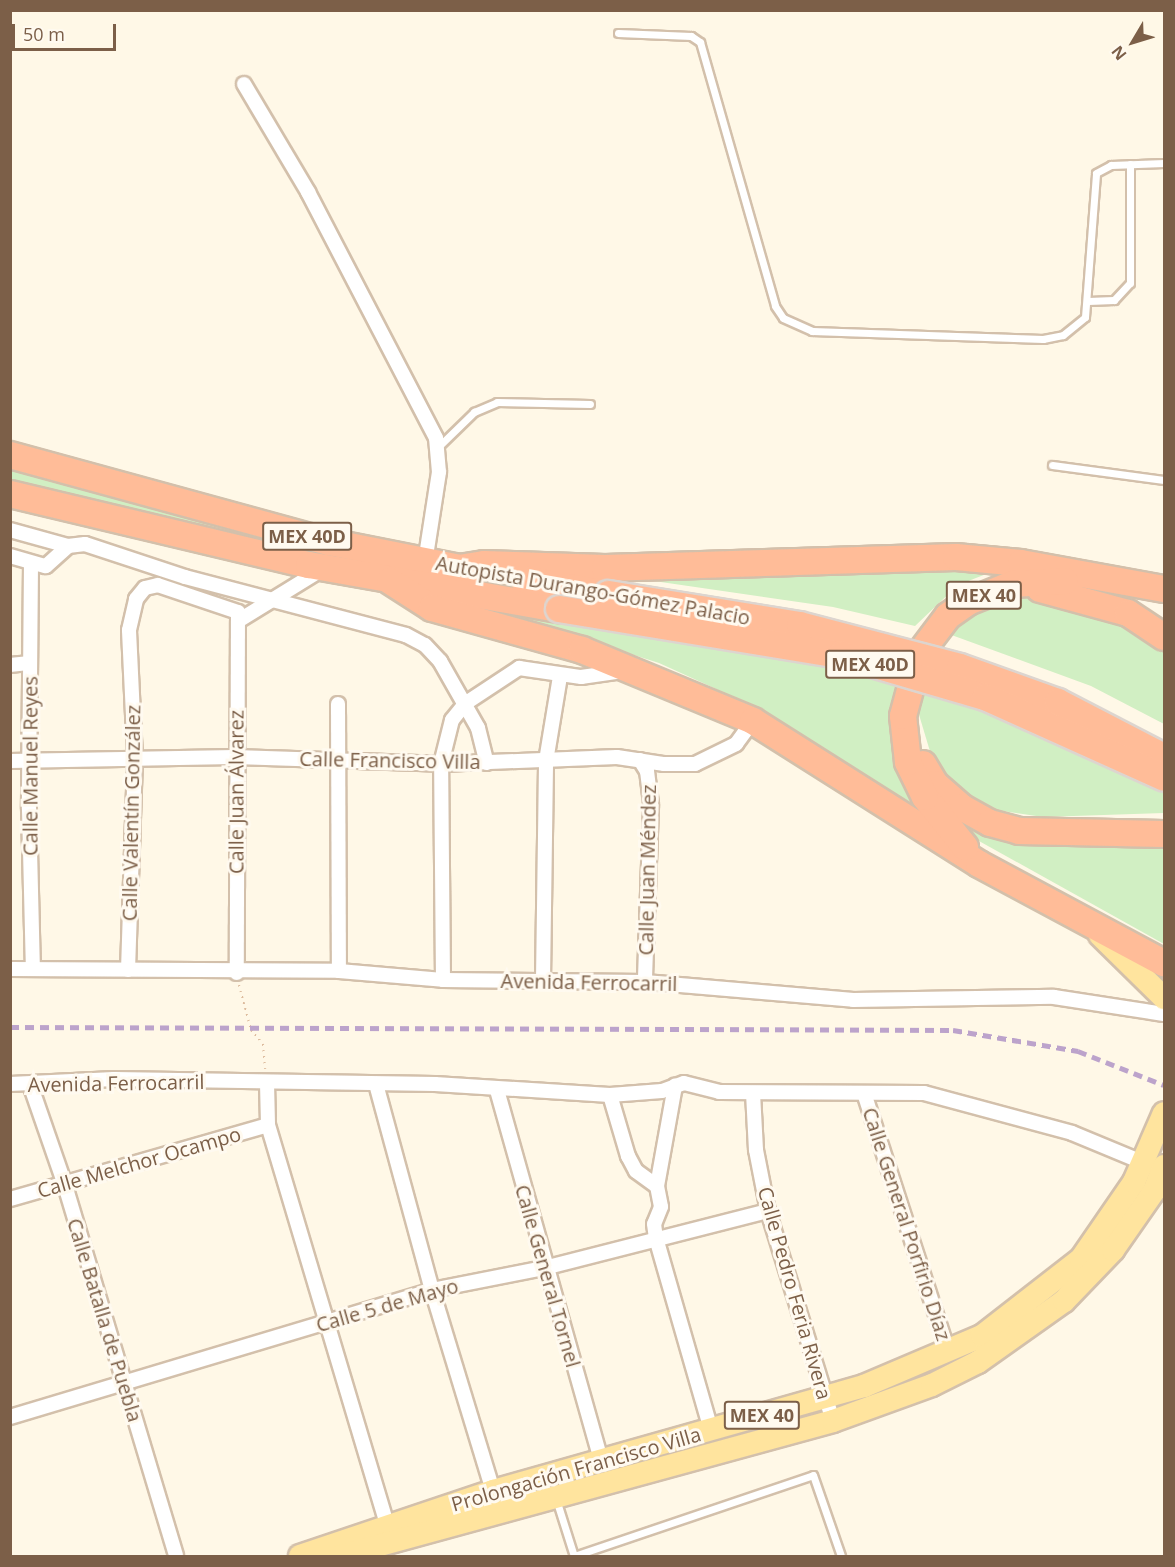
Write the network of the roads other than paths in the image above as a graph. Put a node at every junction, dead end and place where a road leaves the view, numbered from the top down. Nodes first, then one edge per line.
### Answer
1 (618, 33) dead end
2 (244, 84) dead end
3 (1164, 163) edge
4 (1130, 164) junction
5 (1088, 301) junction
6 (590, 404) dead end
7 (438, 448) junction
8 (10, 455) edge
9 (1052, 465) dead end
10 (1164, 480) edge
11 (10, 494) edge
12 (10, 531) edge
13 (68, 546) junction
14 (10, 556) edge
15 (425, 562) junction
16 (31, 564) junction
17 (324, 568) junction
18 (459, 568) junction
19 (162, 569) junction
20 (390, 581) junction
21 (1013, 584) junction
22 (1135, 584) junction
23 (149, 586) junction
24 (1164, 589) edge
25 (275, 602) junction
26 (238, 617) junction
27 (1164, 637) edge
28 (30, 663) junction
29 (10, 665) edge
30 (634, 669) junction
31 (560, 676) junction
32 (466, 702) junction
33 (338, 704) dead end
34 (903, 716) junction
35 (753, 721) junction
36 (235, 757) junction
37 (1164, 757) edge
38 (135, 758) junction
39 (338, 758) junction
40 (640, 760) junction
41 (10, 761) edge
42 (546, 761) junction
43 (30, 762) junction
44 (487, 763) junction
45 (441, 764) junction
46 (1164, 778) edge
47 (1164, 834) edge
48 (979, 864) junction
49 (1092, 928) junction
50 (1164, 963) edge
51 (10, 969) edge
52 (33, 969) junction
53 (128, 970) junction
54 (339, 972) junction
55 (237, 973) junction
56 (443, 980) junction
57 (543, 980) junction
58 (645, 982) junction
59 (1164, 998) edge
60 (1164, 1014) edge
61 (266, 1079) junction
62 (10, 1084) edge
63 (30, 1084) junction
64 (376, 1084) junction
65 (675, 1086) junction
66 (497, 1090) junction
67 (753, 1093) junction
68 (610, 1095) junction
69 (865, 1096) junction
70 (1163, 1117) edge
71 (268, 1125) junction
72 (1153, 1175) edge
73 (64, 1182) junction
74 (657, 1186) junction
75 (10, 1199) edge
76 (768, 1211) junction
77 (656, 1238) junction
78 (544, 1268) junction
79 (432, 1290) junction
80 (329, 1321) junction
81 (948, 1351) junction
82 (124, 1382) junction
83 (824, 1396) junction
84 (10, 1417) edge
85 (833, 1420) junction
86 (711, 1430) junction
87 (601, 1460) junction
88 (552, 1487) junction
89 (493, 1491) junction
90 (387, 1542) edge
91 (574, 1556) edge
92 (176, 1557) edge
93 (300, 1557) edge
94 (340, 1557) edge
95 (841, 1557) edge

1 - 5 lane
2 - 7 street
3 - 4 lane
4 - 5 lane
4 - 5 lane
6 - 7 lane
7 - 15 street
8 - 15 highway, Autopista Durango-Gómez Palacio / MEX 40D
9 - 10 lane
11 - 17 highway, MEX 40D
12 - 13 street
13 - 16 street
13 - 19 street
14 - 16 street
15 - 18 highway, Autopista Durango-Gómez Palacio / MEX 40D
16 - 28 street, Calle Manuel Reyes
17 - 20 highway, MEX 40D
17 - 25 street
18 - 22 highway
18 - 37 highway, Autopista Durango-Gómez Palacio / MEX 40D, bridge
19 - 23 street, Calle Valentín González
19 - 25 street
20 - 30 highway
20 - 46 highway, MEX 40D, bridge
21 - 22 highway, MEX 40
21 - 27 highway
21 - 34 highway, MEX 40
22 - 24 highway, MEX 40
23 - 26 street
23 - 38 street, Calle Valentín González
25 - 26 street
25 - 32 street
26 - 36 street, Calle Juan Álvarez
28 - 29 street
28 - 43 street, Calle Manuel Reyes
30 - 31 street
30 - 35 highway
31 - 32 street
31 - 42 street
32 - 44 street
32 - 45 street
33 - 39 street
34 - 47 highway
34 - 48 highway, MEX 40
35 - 40 street, Calle Francisco Villa
35 - 48 highway
36 - 38 street, Calle Francisco Villa
36 - 39 street, Calle Francisco Villa
36 - 55 street, Calle Juan Álvarez
38 - 43 street, Calle Francisco Villa
38 - 53 street, Calle Valentín González
39 - 45 street, Calle Francisco Villa
39 - 54 street
40 - 42 street, Calle Francisco Villa
40 - 58 street, Calle Juan Méndez
41 - 43 street, Calle Francisco Villa
42 - 44 street, Calle Francisco Villa
42 - 57 street
43 - 52 street, Calle Manuel Reyes
44 - 45 street, Calle Francisco Villa
45 - 56 street
48 - 49 highway, MEX 40
49 - 50 highway, MEX 40
49 - 59 main road, MEX 40
51 - 52 street, Avenida Ferrocarril
52 - 53 street, Avenida Ferrocarril
53 - 55 street, Avenida Ferrocarril
54 - 55 street, Avenida Ferrocarril
54 - 56 street, Avenida Ferrocarril
56 - 57 street, Avenida Ferrocarril
57 - 58 street, Avenida Ferrocarril
58 - 60 street, Avenida Ferrocarril
61 - 63 street, Avenida Ferrocarril
61 - 64 street, Avenida Ferrocarril
61 - 71 street
62 - 63 street, Avenida Ferrocarril
63 - 73 street, Calle Batalla de Puebla
64 - 66 street, Avenida Ferrocarril
64 - 79 street
65 - 67 street, Avenida Ferrocarril
65 - 68 street, Avenida Ferrocarril
65 - 74 street
66 - 68 street, Avenida Ferrocarril
66 - 78 street, Calle General Tornel
67 - 69 street, Avenida Ferrocarril
67 - 76 street, Calle Pedro Feria Rivera
68 - 74 street
69 - 72 street, Avenida Ferrocarril
69 - 81 street, Calle General Porfirio Díaz
70 - 72 main road, Prolongación Francisco Villa / MEX 40
71 - 73 street, Calle Melchor Ocampo
71 - 80 street
72 - 81 main road, Prolongación Francisco Villa / MEX 40
72 - 85 main road, Prolongación Francisco Villa / MEX 40
73 - 75 street, Calle Melchor Ocampo
73 - 82 street, Calle Batalla de Puebla
74 - 77 street
76 - 77 street, Calle 5 de Mayo
76 - 83 street, Calle Pedro Feria Rivera
77 - 78 street, Calle 5 de Mayo
77 - 86 street
78 - 79 street, Calle 5 de Mayo
78 - 87 street, Calle General Tornel
79 - 80 street, Calle 5 de Mayo
79 - 89 street
80 - 82 street, Calle 5 de Mayo
80 - 90 street
81 - 83 main road, Prolongación Francisco Villa / MEX 40
82 - 84 street, Calle 5 de Mayo
82 - 92 street, Calle Batalla de Puebla
83 - 85 street, Calle Pedro Feria Rivera
83 - 86 main road, Prolongación Francisco Villa / MEX 40
85 - 88 main road, Prolongación Francisco Villa / MEX 40
86 - 87 main road, Prolongación Francisco Villa / MEX 40
87 - 88 main road, Prolongación Francisco Villa / MEX 40
88 - 89 main road, Prolongación Francisco Villa / MEX 40
88 - 90 main road, Prolongación Francisco Villa / MEX 40
88 - 91 lane
89 - 90 main road, Prolongación Francisco Villa / MEX 40
90 - 93 main road, Prolongación Francisco Villa / MEX 40
90 - 94 main road, Prolongación Francisco Villa / MEX 40
91 - 95 lane

